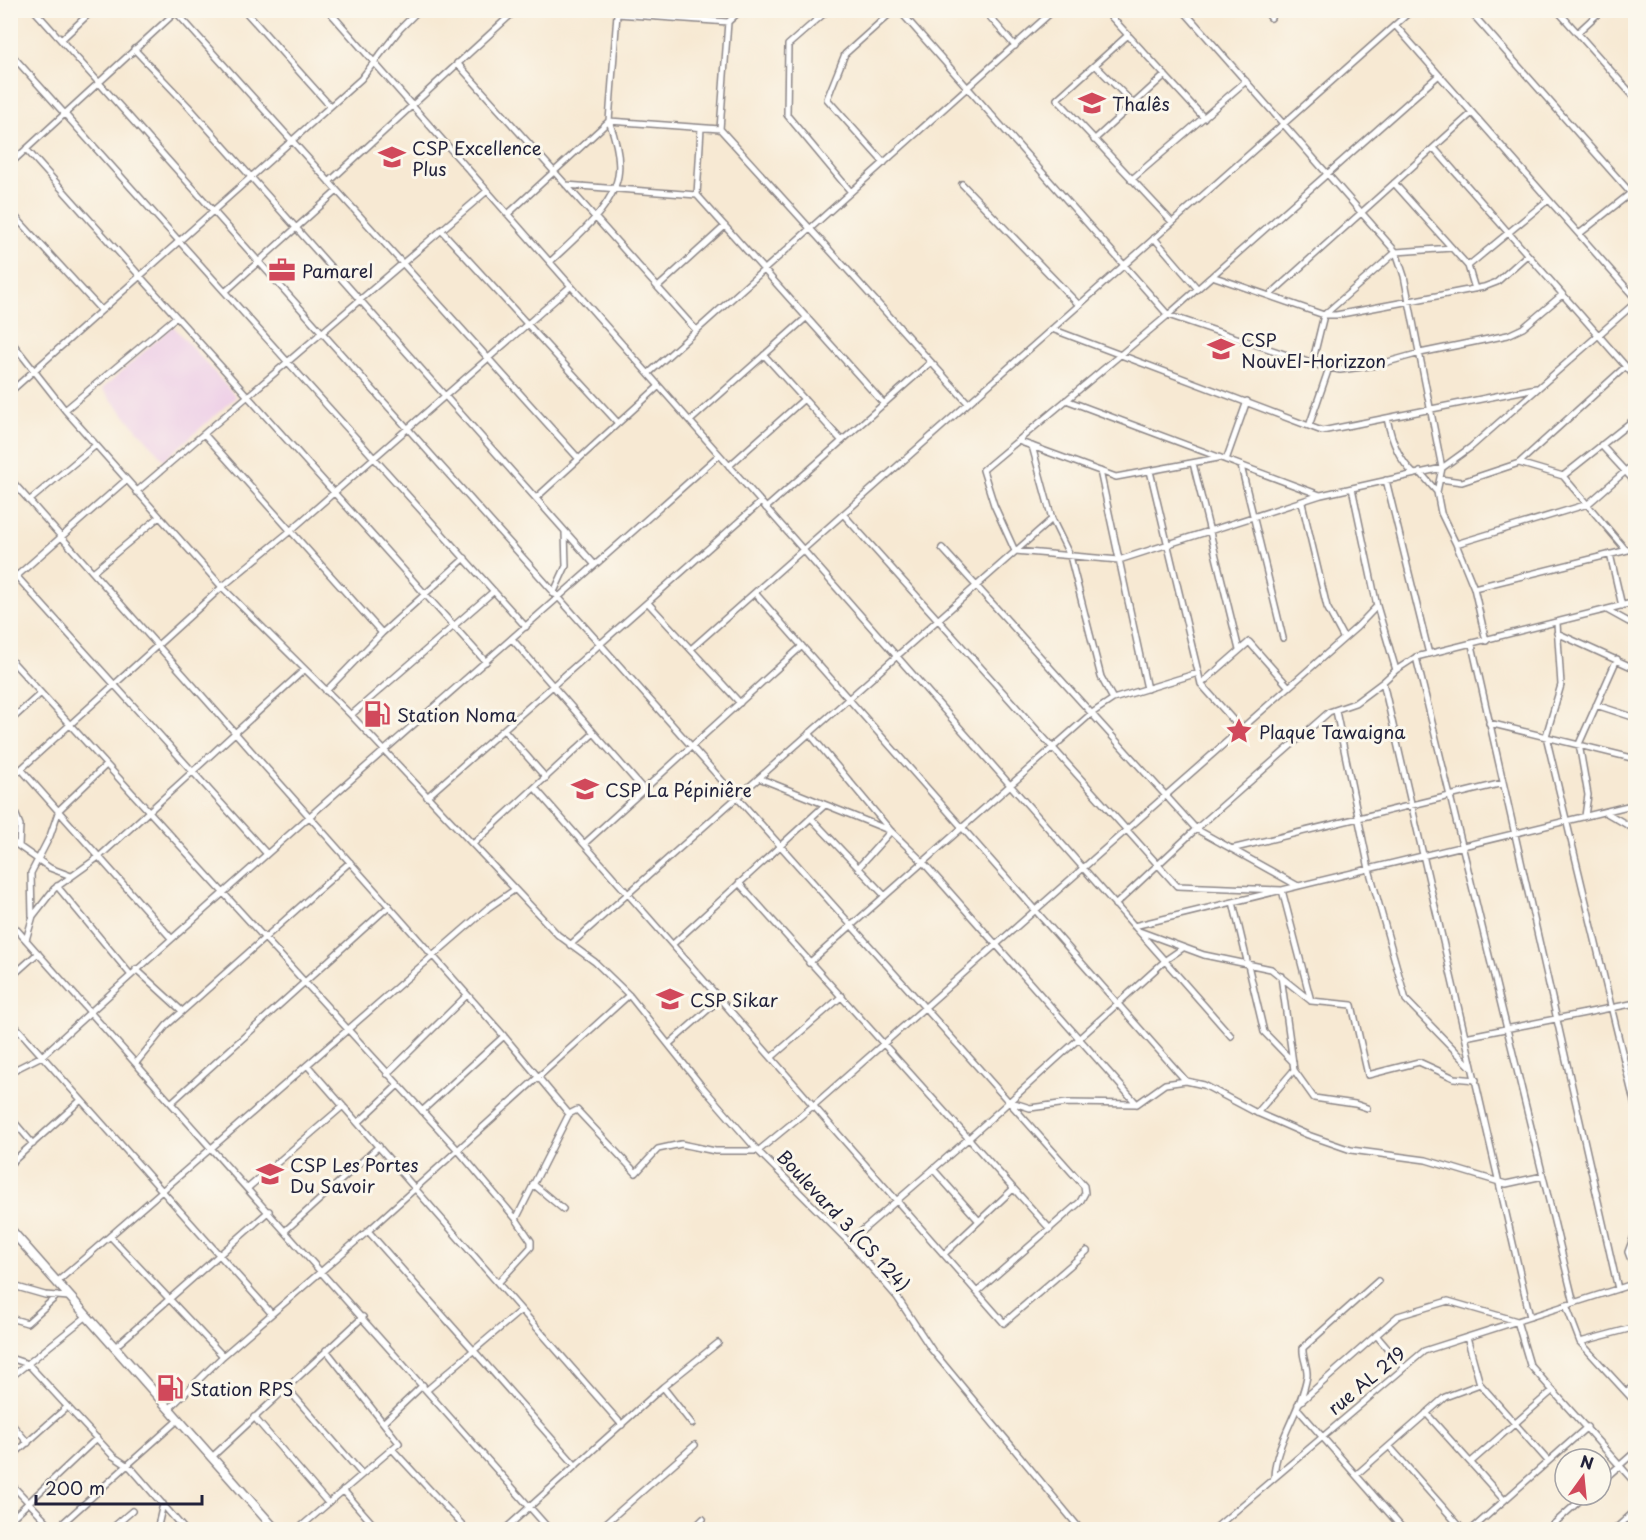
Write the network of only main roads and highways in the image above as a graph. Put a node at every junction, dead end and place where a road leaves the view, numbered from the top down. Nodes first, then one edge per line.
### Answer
1 (10, 1230) edge
2 (276, 1530) edge

1 - 2 main road

